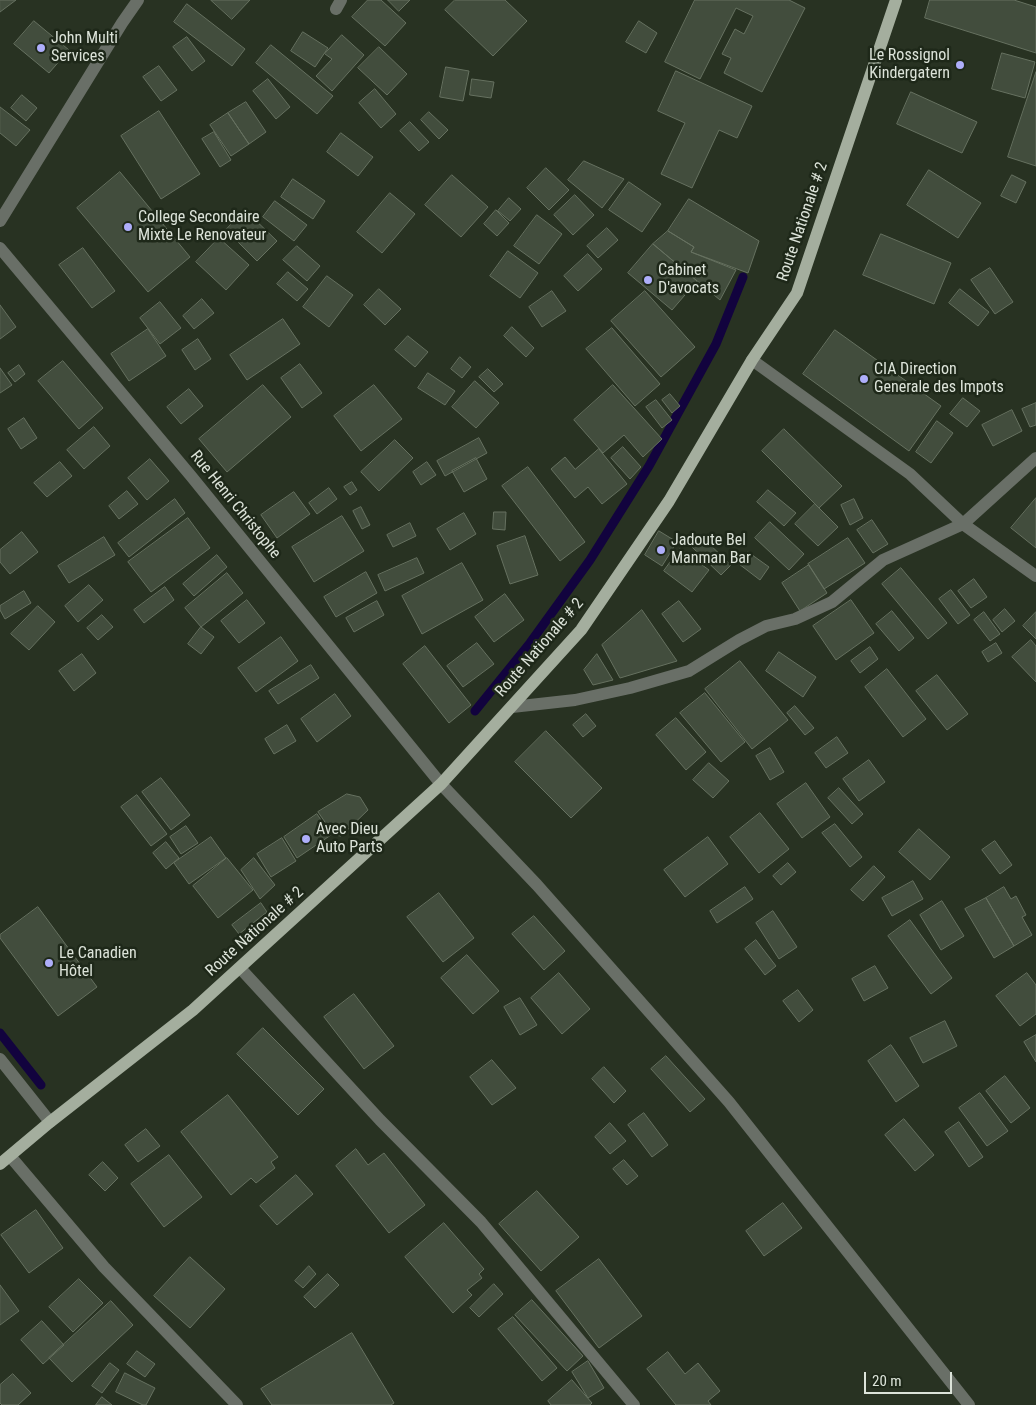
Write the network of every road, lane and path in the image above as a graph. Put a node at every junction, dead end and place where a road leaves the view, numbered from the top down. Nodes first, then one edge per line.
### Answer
1 (138, 0) edge
2 (896, 0) edge
3 (0, 221) edge
4 (0, 248) edge
5 (752, 360) junction
6 (1036, 458) edge
7 (963, 524) junction
8 (1036, 576) edge
9 (512, 707) junction
10 (442, 784) junction
11 (240, 968) junction
12 (0, 1059) edge
13 (50, 1122) junction
14 (5, 1160) edge
15 (237, 1405) edge
16 (634, 1405) edge
17 (969, 1405) edge

1 - 3 street
2 - 5 main road, Route Nationale # 2
4 - 10 street, Rue Henri Christophe
5 - 7 street
5 - 9 main road, Route Nationale # 2
6 - 7 street
7 - 8 street
7 - 9 street
9 - 10 main road, Route Nationale # 2
10 - 11 main road, Route Nationale # 2
10 - 17 street, Rue Henri Christophe
11 - 13 main road, Route Nationale # 2
11 - 16 street
12 - 13 street
13 - 14 main road, Route Nationale # 2
14 - 15 street

